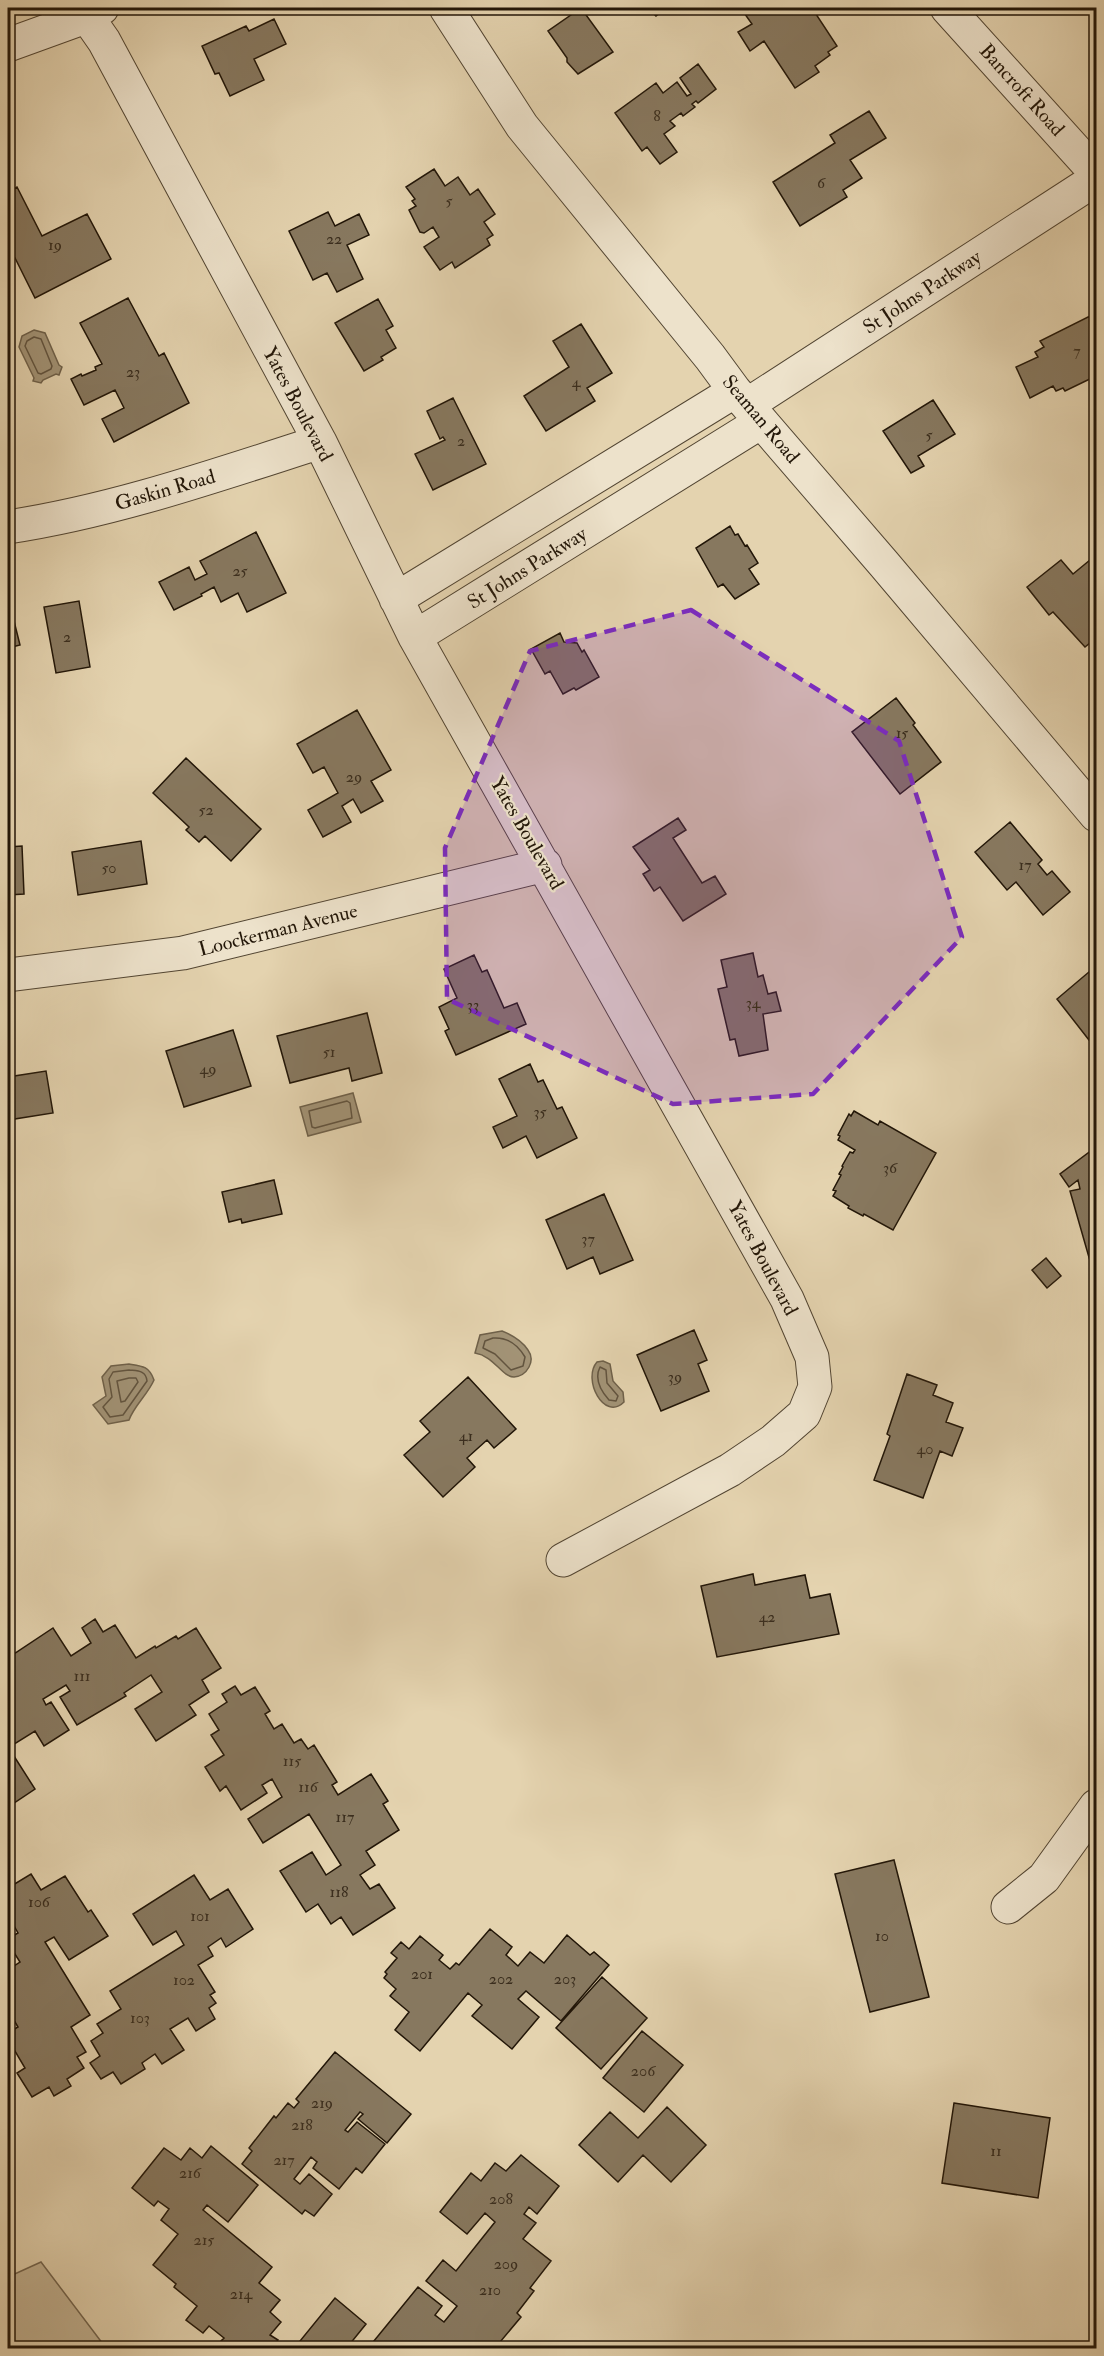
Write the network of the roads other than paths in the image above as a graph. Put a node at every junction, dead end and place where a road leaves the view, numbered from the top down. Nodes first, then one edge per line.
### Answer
1 (446, 8) edge
2 (947, 8) edge
3 (90, 10) edge
4 (8, 45) edge
5 (1096, 173) edge
6 (1096, 179) edge
7 (748, 406) junction
8 (320, 442) junction
9 (8, 527) edge
10 (396, 599) junction
11 (415, 637) junction
12 (1096, 816) edge
13 (545, 865) junction
14 (8, 975) edge
15 (563, 1560) dead end
16 (1096, 1806) edge
17 (1008, 1907) dead end

1 - 7 street, Seaman Road
2 - 5 street, Bancroft Road
3 - 4 street
3 - 8 street, Yates Boulevard
6 - 7 street, St Johns Parkway
7 - 10 street, St Johns Parkway
7 - 11 street, St Johns Parkway
7 - 12 street, Seaman Road
8 - 9 street, Gaskin Road
8 - 10 street, Yates Boulevard
10 - 11 street, Yates Boulevard
11 - 13 street, Yates Boulevard
13 - 14 street, Loockerman Avenue
13 - 15 street, Yates Boulevard
16 - 17 street

